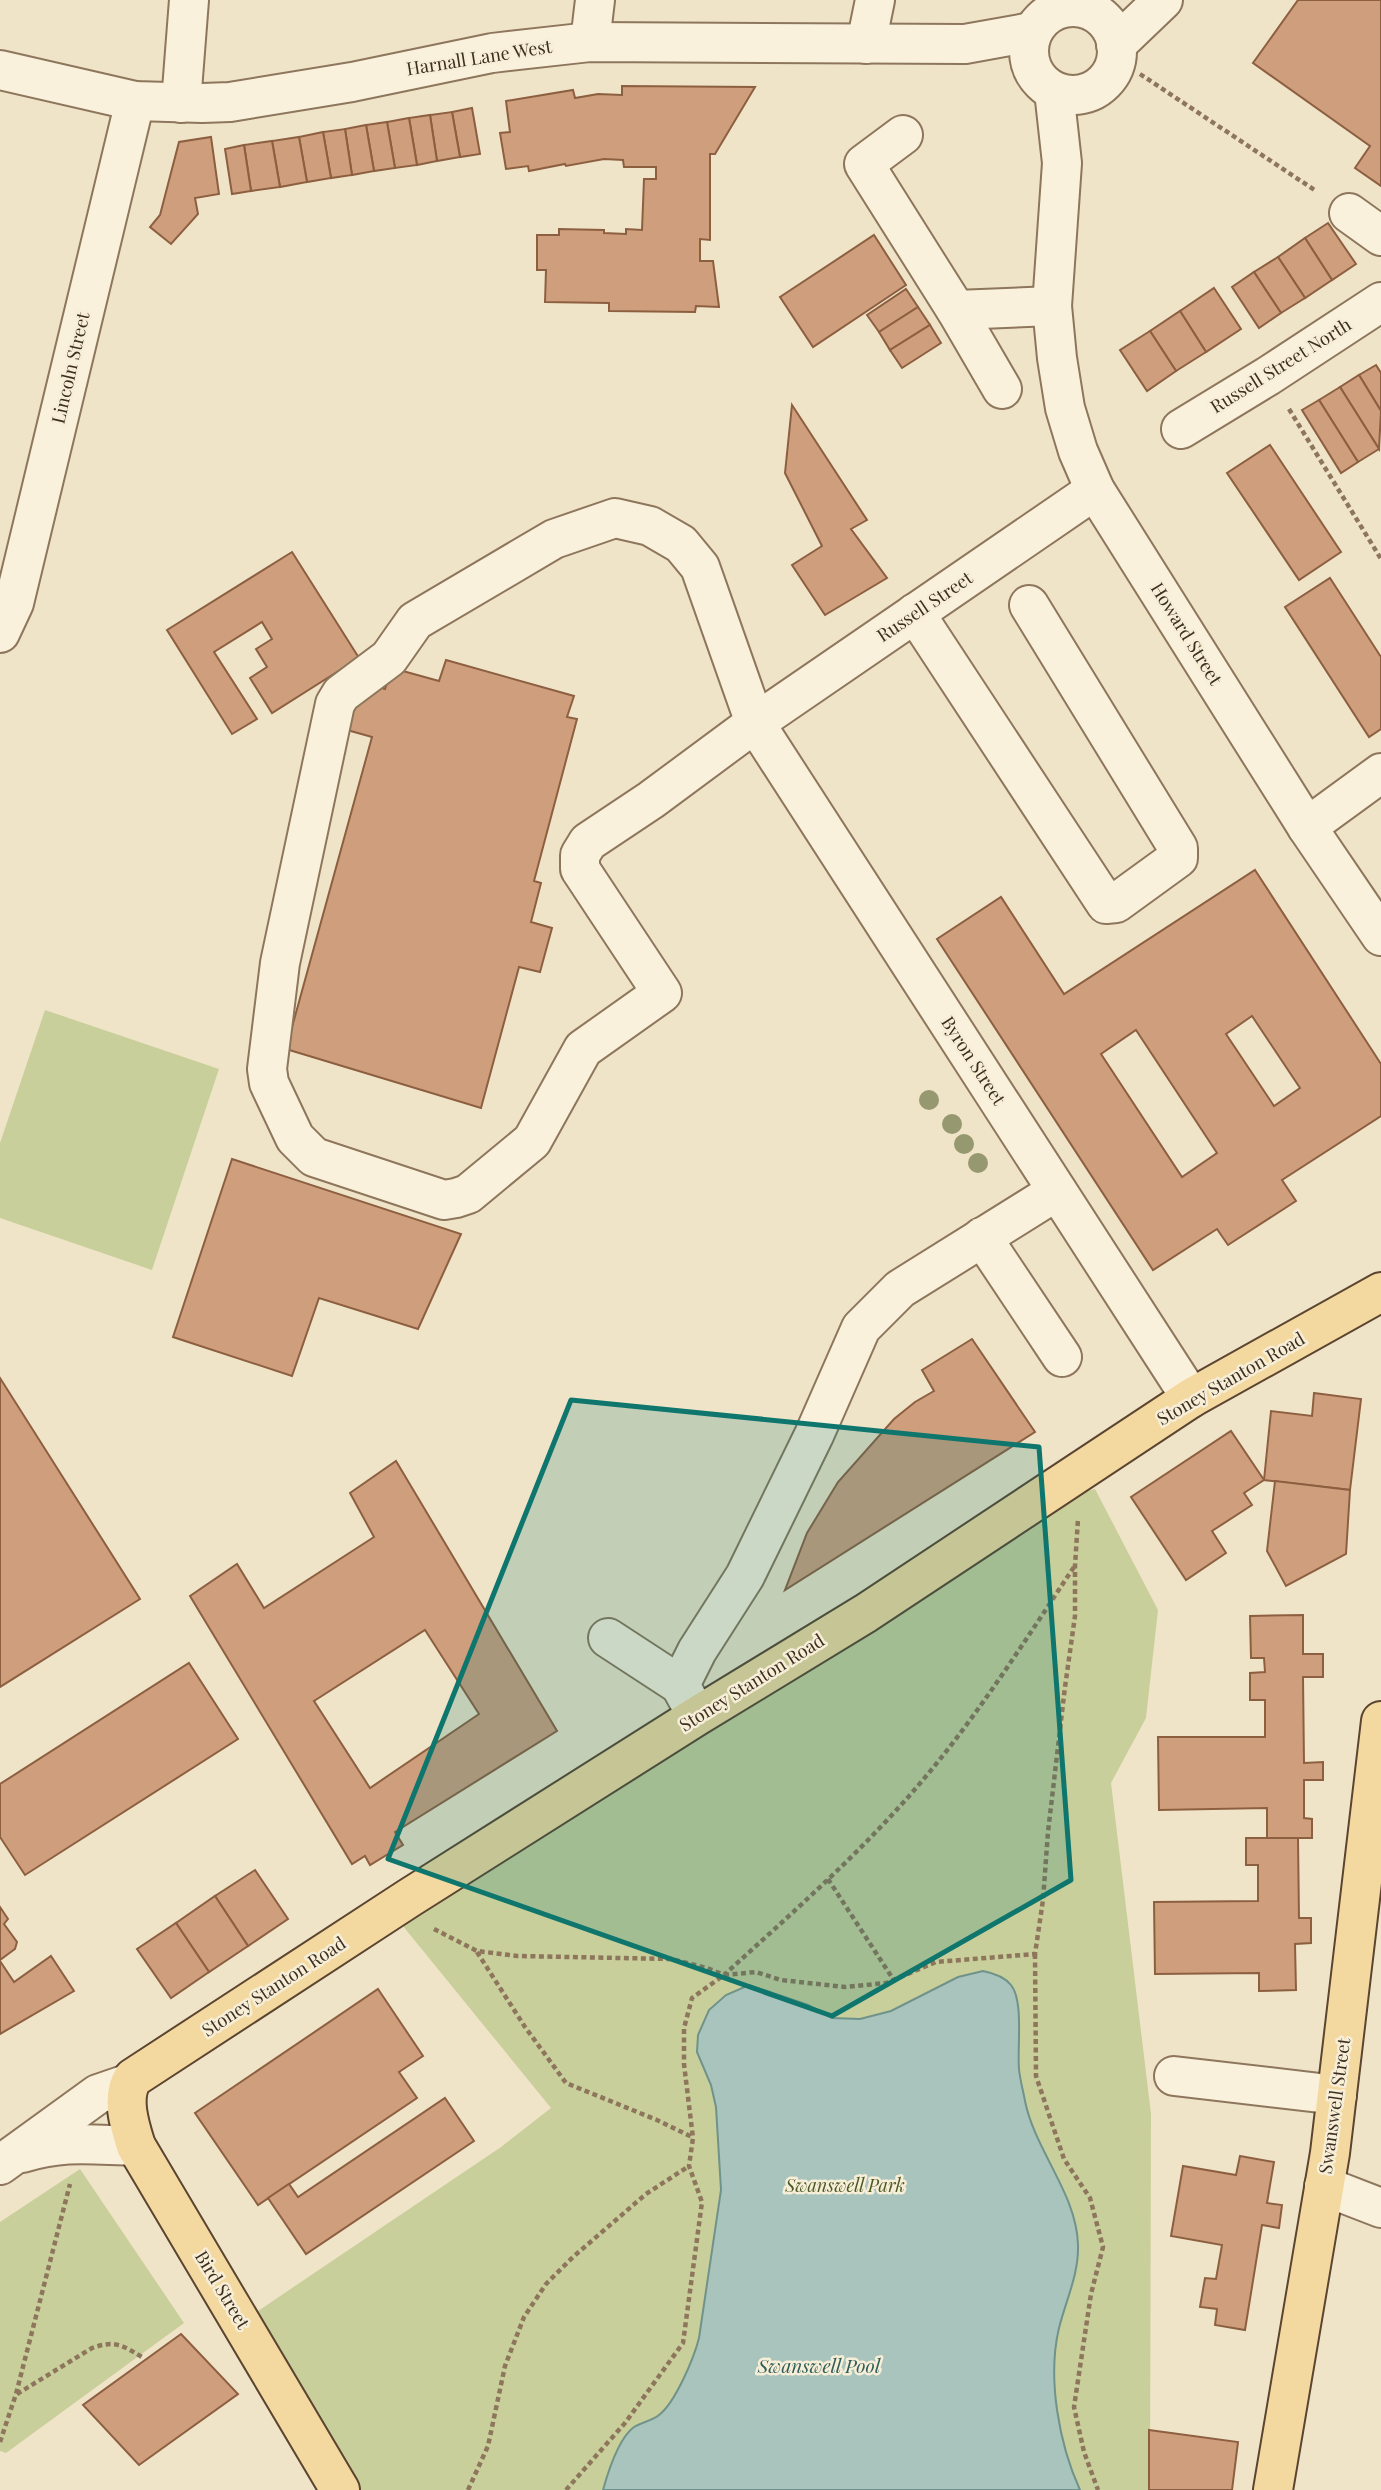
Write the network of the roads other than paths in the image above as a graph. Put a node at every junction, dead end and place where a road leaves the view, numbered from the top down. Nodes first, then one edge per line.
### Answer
1 (189, 0) edge
2 (595, 0) edge
3 (875, 0) edge
4 (1163, 0) edge
5 (1087, 5) edge
6 (590, 42) junction
7 (866, 44) junction
8 (1116, 51) junction
9 (0, 70) edge
10 (1051, 70) junction
11 (135, 101) junction
12 (181, 103) junction
13 (903, 135) dead end
14 (1349, 213) road end
15 (1381, 236) edge
16 (1381, 302) edge
17 (1052, 306) junction
18 (956, 310) junction
19 (1002, 389) dead end
20 (1181, 429) dead end
21 (1095, 490) junction
22 (1029, 605) dead end
23 (915, 613) junction
24 (0, 633) edge
25 (755, 723) junction
26 (1381, 773) edge
27 (1307, 827) junction
28 (1381, 936) edge
29 (1057, 1191) junction
30 (982, 1237) junction
31 (1372, 1301) edge
32 (1062, 1357) dead end
33 (1191, 1398) junction
34 (608, 1638) dead end
35 (689, 1701) junction
36 (1381, 1721) edge
37 (1174, 2076) dead end
38 (130, 2084) junction
39 (1337, 2095) junction
40 (136, 2146) junction
41 (8, 2160) edge
42 (1324, 2186) junction
43 (1381, 2208) edge
44 (340, 2490) edge
45 (1273, 2490) edge

1 - 12 street
2 - 6 street
3 - 7 street
4 - 8 street
5 - 8 street
5 - 10 street
6 - 7 street, Harnall Lane West
6 - 12 street, Harnall Lane West
7 - 10 street, Harnall Lane West
8 - 10 street
9 - 11 street, Harnall Lane West
10 - 17 street, Howard Street
11 - 12 street, Harnall Lane West
11 - 24 street, Lincoln Street
13 - 18 street
14 - 15 street
16 - 20 street, Russell Street North
17 - 18 street
17 - 21 street, Howard Street
18 - 19 street
21 - 23 street, Russell Street
21 - 27 street, Howard Street
22 - 23 street
23 - 25 street, Russell Street
25 - 25 street, Russell Street
25 - 29 street, Byron Street
26 - 27 street
27 - 28 street, Howard Street
29 - 30 street
29 - 33 street, Byron Street
30 - 32 street
30 - 35 street
31 - 33 main road, Stoney Stanton Road
33 - 35 main road, Stoney Stanton Road
34 - 35 street
35 - 38 main road, Stoney Stanton Road
36 - 39 main road, Swanswell Street
37 - 39 street
38 - 40 main road, Bird Street
38 - 41 street
39 - 42 main road, Swanswell Street
40 - 41 street
40 - 44 main road, Bird Street
42 - 43 street
42 - 45 main road, Swanswell Street

